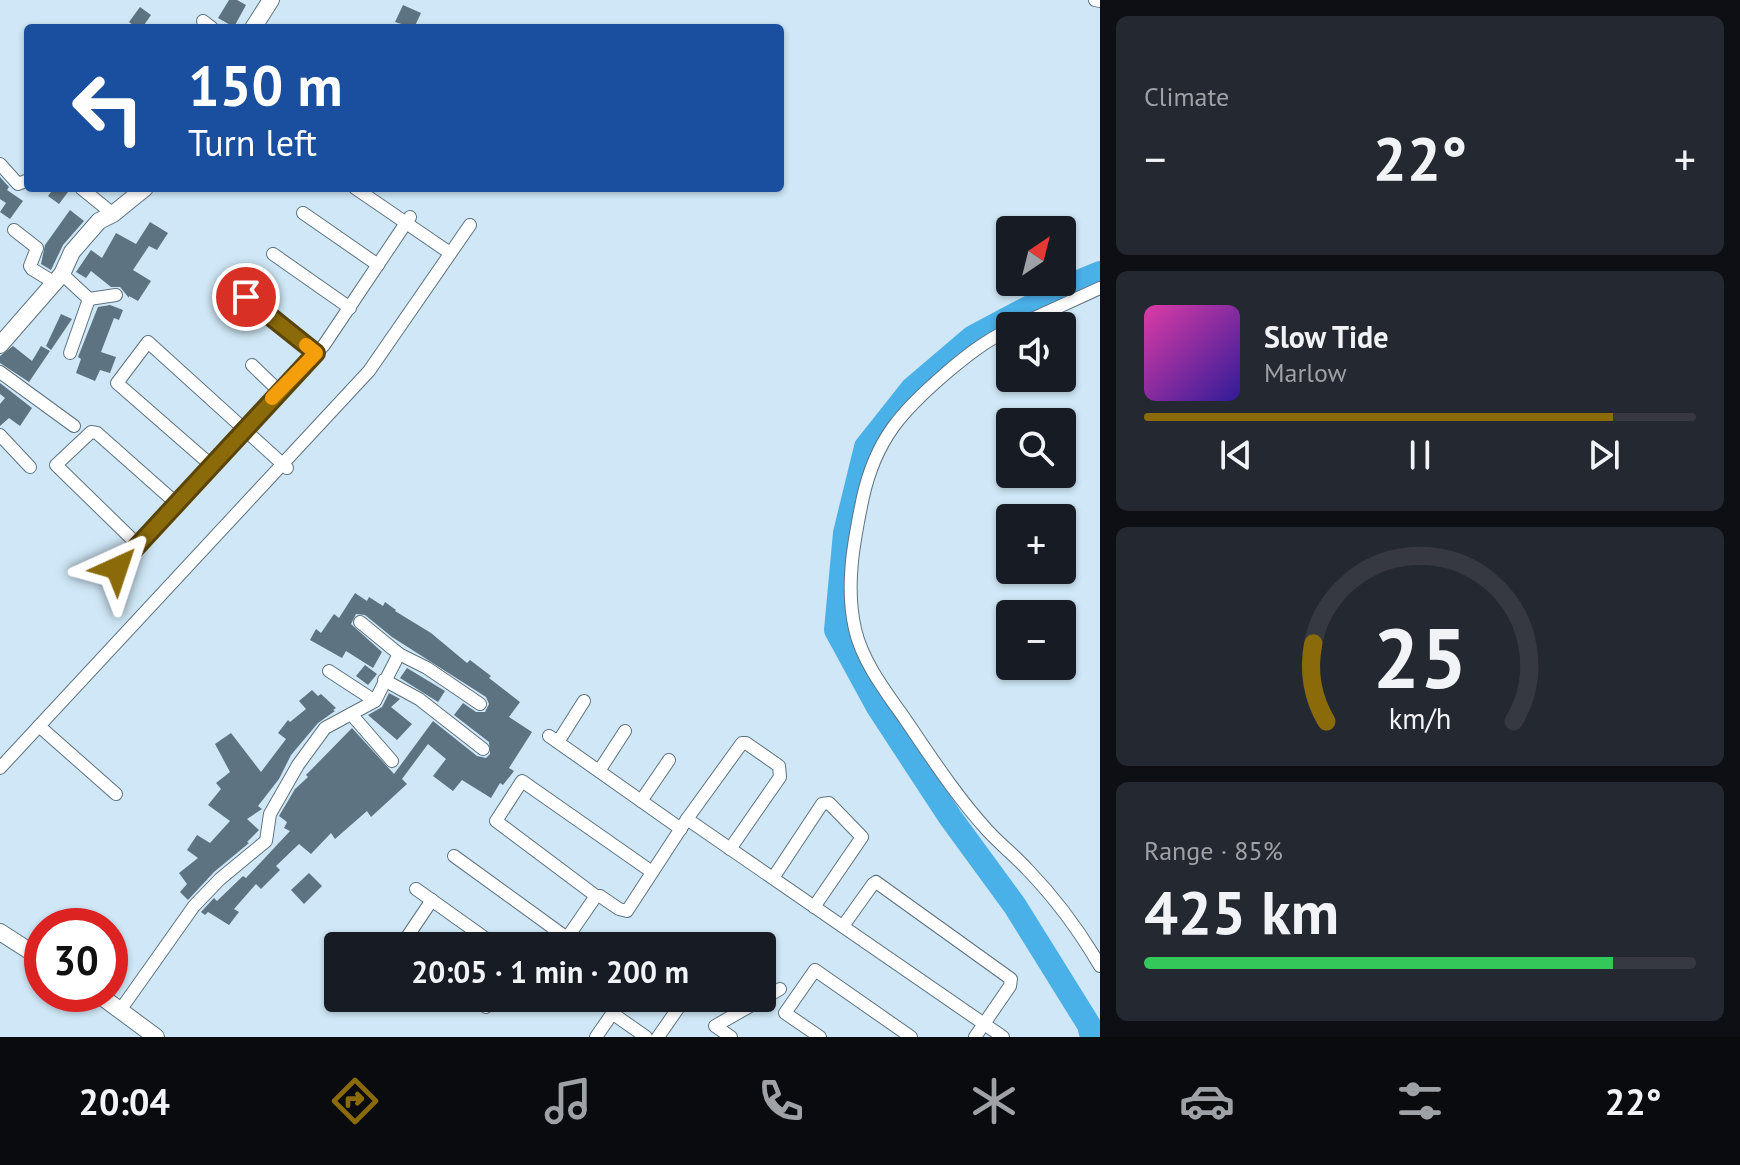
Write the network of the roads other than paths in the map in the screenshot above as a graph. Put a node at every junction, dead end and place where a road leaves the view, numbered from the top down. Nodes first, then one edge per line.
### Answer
1 (271, 0) edge
2 (256, 24) edge
3 (0, 164) edge
4 (24, 182) edge
5 (86, 192) edge
6 (140, 192) edge
7 (362, 192) edge
8 (303, 213) dead end
9 (113, 214) junction
10 (408, 220) junction
11 (470, 225) dead end
12 (14, 230) dead end
13 (450, 253) junction
14 (273, 254) dead end
15 (378, 265) junction
16 (59, 279) junction
17 (1100, 288) edge
18 (116, 295) dead end
19 (246, 297) dead end
20 (89, 299) junction
21 (350, 308) junction
22 (1048, 312) edge
23 (996, 337) edge
24 (0, 345) edge
25 (70, 353) dead end
26 (316, 353) junction
27 (252, 365) dead end
28 (0, 372) edge
29 (279, 391) junction
30 (74, 426) dead end
31 (244, 428) junction
32 (0, 435) edge
33 (211, 465) junction
34 (285, 466) junction
35 (30, 467) dead end
36 (176, 503) junction
37 (138, 545) junction
38 (117, 568) dead end
39 (360, 622) dead end
40 (399, 654) junction
41 (329, 671) dead end
42 (384, 680) junction
43 (375, 701) junction
44 (584, 701) dead end
45 (480, 704) dead end
46 (351, 714) junction
47 (39, 726) junction
48 (625, 731) dead end
49 (483, 749) dead end
50 (669, 760) dead end
51 (392, 761) dead end
52 (0, 768) edge
53 (599, 771) junction
54 (116, 794) dead end
55 (641, 801) junction
56 (684, 824) junction
57 (730, 849) junction
58 (454, 856) dead end
59 (652, 872) junction
60 (773, 878) junction
61 (416, 889) dead end
62 (596, 896) junction
63 (432, 900) junction
64 (814, 907) junction
65 (843, 926) junction
66 (0, 932) edge
67 (412, 932) edge
68 (477, 932) edge
69 (550, 932) edge
70 (570, 932) edge
71 (24, 947) edge
72 (1098, 957) edge
73 (780, 989) dead end
74 (128, 999) edge
75 (125, 1012) edge
76 (675, 1012) edge
77 (612, 1013) joint
78 (985, 1023) junction
79 (156, 1037) edge
80 (596, 1037) edge
81 (646, 1037) edge
82 (658, 1037) edge
83 (731, 1037) edge
84 (820, 1037) edge
85 (911, 1037) edge
86 (975, 1037) edge
87 (1003, 1037) edge

1 - 2 street
3 - 4 street
5 - 9 street
6 - 9 street
7 - 10 street
8 - 15 street
9 - 16 street
10 - 13 street
10 - 15 street
11 - 13 street
12 - 16 street
13 - 34 street
14 - 21 street
15 - 21 street
16 - 20 street
16 - 24 street
17 - 22 street
18 - 20 street
19 - 26 street
20 - 25 street
21 - 26 street
23 - 72 street
26 - 29 street
27 - 29 street
28 - 30 street
29 - 31 street
31 - 33 street
31 - 33 street
31 - 34 street
32 - 35 street
33 - 36 street
34 - 47 street
36 - 37 street
36 - 37 street
37 - 38 street
39 - 40 street
40 - 42 street
40 - 45 street
41 - 43 street
42 - 43 street
42 - 49 street
43 - 46 street
44 - 53 street
46 - 51 street
46 - 74 street
47 - 52 street
47 - 54 street
48 - 53 street
50 - 55 street
53 - 55 street
55 - 56 street
56 - 57 street
56 - 57 street
56 - 59 street
57 - 60 street
58 - 69 street
59 - 62 street
59 - 62 street
60 - 64 street
60 - 64 street
61 - 63 street
62 - 70 street
63 - 67 street
63 - 68 street
64 - 65 street
65 - 78 street
65 - 78 street
66 - 71 street
73 - 83 street
75 - 79 street
76 - 82 street
77 - 80 street
77 - 81 street
78 - 86 street
78 - 87 street
84 - 85 street

